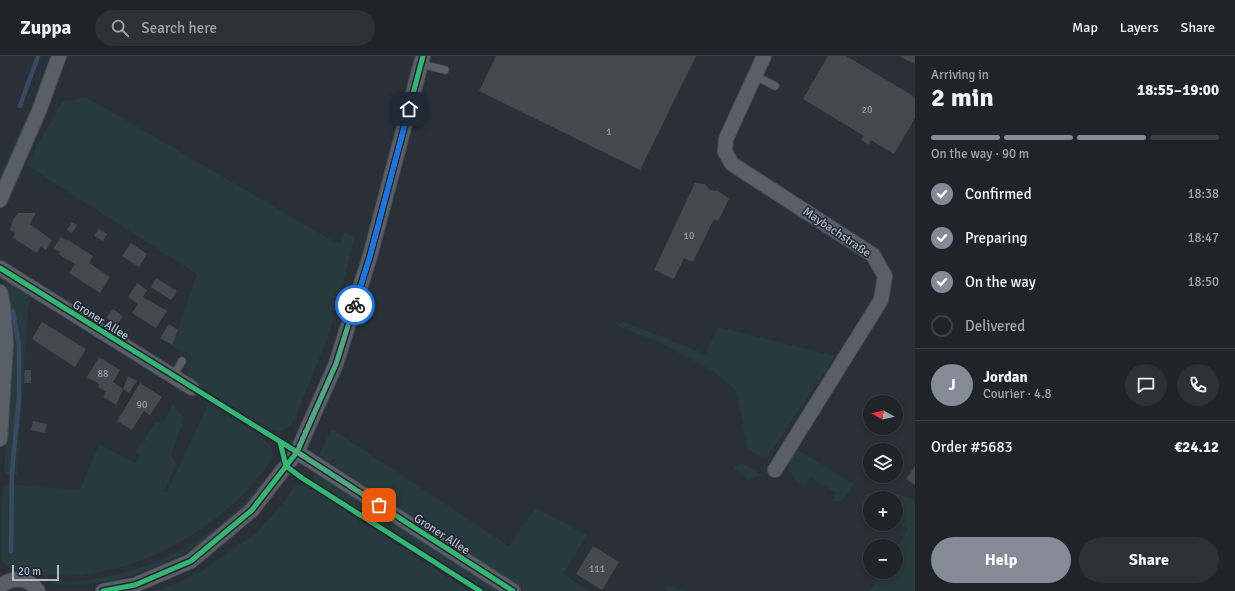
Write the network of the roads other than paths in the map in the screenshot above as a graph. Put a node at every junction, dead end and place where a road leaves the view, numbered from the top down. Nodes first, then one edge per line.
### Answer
1 (59, 56) edge
2 (764, 56) edge
3 (422, 60) edge
4 (446, 70) dead end
5 (755, 76) junction
6 (775, 86) dead end
7 (0, 200) edge
8 (0, 268) edge
9 (0, 292) edge
10 (182, 361) dead end
11 (173, 376) junction
12 (192, 388) dead end
13 (0, 439) edge
14 (296, 452) junction
15 (775, 470) dead end
16 (0, 587) edge
17 (38, 591) edge
18 (103, 591) edge
19 (513, 591) edge

1 - 7 street
2 - 5 street, Maybachstraße
3 - 4 lane
3 - 14 street
5 - 6 lane
5 - 15 street, Maybachstraße
8 - 11 street, Groner Allee
9 - 13 street
10 - 11 lane
11 - 12 street, Groner Allee
14 - 18 street
14 - 19 street, Groner Allee
16 - 17 street

